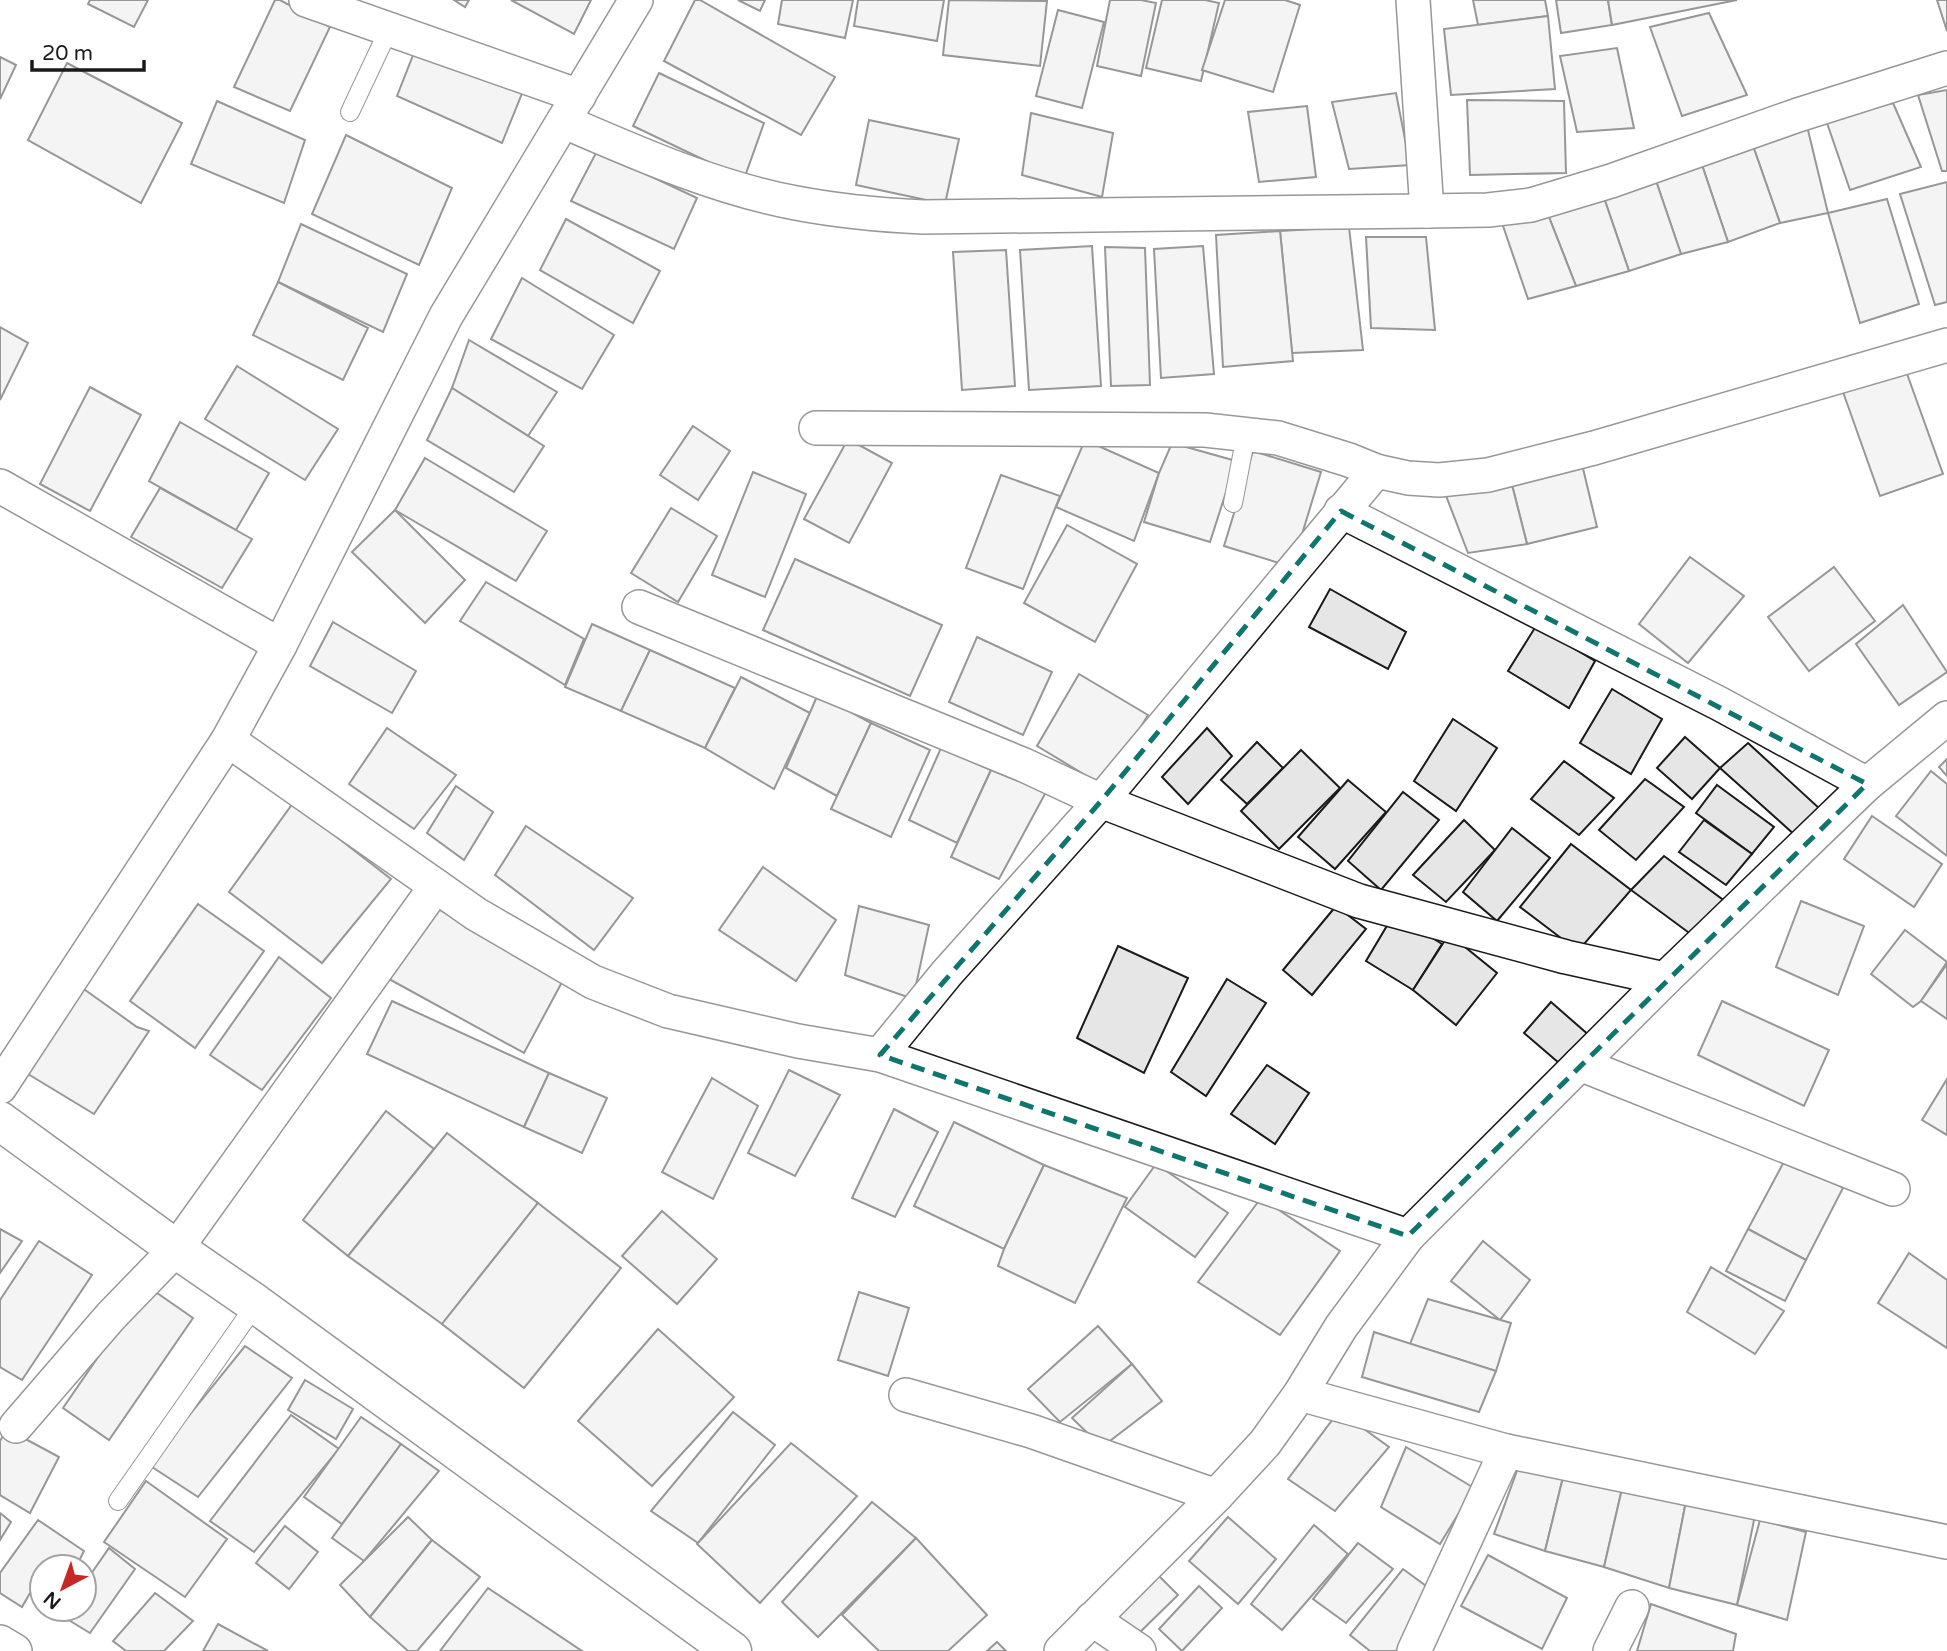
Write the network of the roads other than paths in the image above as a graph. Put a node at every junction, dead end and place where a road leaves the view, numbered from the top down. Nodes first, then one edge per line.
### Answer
1 (306, 0) edge
2 (636, 0) edge
3 (1413, 0) edge
4 (389, 29) junction
5 (1947, 68) edge
6 (572, 109) junction
7 (350, 112) dead end
8 (1427, 211) junction
9 (1947, 345) edge
10 (816, 428) dead end
11 (1246, 435) junction
12 (1376, 471) junction
13 (0, 486) edge
14 (1233, 503) dead end
15 (1341, 510) junction
16 (639, 607) dead end
17 (280, 645) junction
18 (1947, 718) edge
19 (228, 740) junction
20 (1867, 784) junction
21 (1101, 801) junction
22 (436, 886) junction
23 (1665, 979) junction
24 (880, 1055) junction
25 (1580, 1064) junction
26 (0, 1087) edge
27 (0, 1121) edge
28 (1893, 1189) dead end
29 (1408, 1236) junction
30 (176, 1249) junction
31 (256, 1304) junction
32 (1300, 1394) junction
33 (906, 1395) dead end
34 (16, 1426) dead end
35 (1506, 1451) junction
36 (1216, 1496) junction
37 (118, 1501) dead end
38 (1947, 1542) edge
39 (1632, 1607) dead end
40 (1092, 1619) junction
41 (0, 1642) edge
42 (15, 1651) edge
43 (732, 1651) edge
44 (1061, 1651) edge
45 (1139, 1651) edge
46 (1414, 1651) edge
47 (1610, 1651) edge

1 - 4 street
2 - 6 street
3 - 8 street
4 - 6 street
4 - 7 lane
5 - 8 street
6 - 8 street
6 - 17 street
9 - 12 street
10 - 11 street
11 - 12 street
11 - 14 lane
12 - 15 street
13 - 17 street
15 - 20 street
15 - 21 street
16 - 21 street
17 - 19 street
18 - 20 street
19 - 22 street
19 - 26 street
20 - 23 street
21 - 23 street
21 - 24 street
22 - 24 street
22 - 30 street
23 - 25 street
24 - 29 street
25 - 28 street
25 - 29 street
27 - 30 street
29 - 32 street
30 - 31 street
30 - 34 street
31 - 37 lane
31 - 43 street
32 - 35 street
32 - 36 street
33 - 36 street
35 - 38 street
35 - 46 street
36 - 40 street
39 - 47 street
40 - 44 street
40 - 45 street
41 - 42 street

